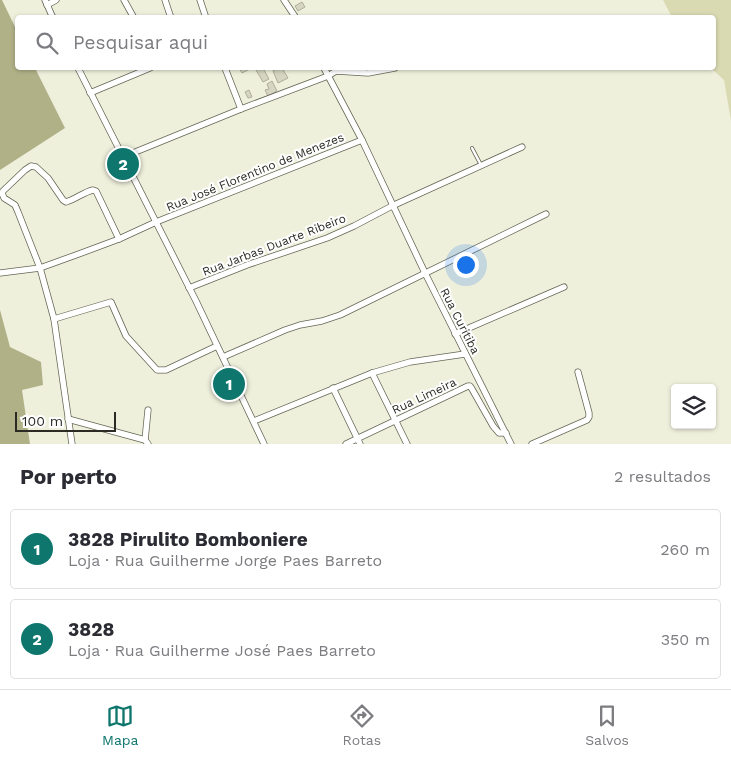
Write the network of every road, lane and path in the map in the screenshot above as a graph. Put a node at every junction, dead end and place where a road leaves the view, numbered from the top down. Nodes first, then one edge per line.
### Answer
1 (56, 0) edge
2 (124, 0) edge
3 (166, 0) edge
4 (200, 0) edge
5 (284, 0) edge
6 (46, 2) edge
7 (52, 15) edge
8 (132, 15) edge
9 (170, 15) edge
10 (205, 15) edge
11 (295, 15) edge
12 (79, 70) edge
13 (145, 70) edge
14 (226, 70) edge
15 (325, 70) edge
16 (384, 70) edge
17 (328, 76) junction
18 (90, 93) junction
19 (241, 109) junction
20 (362, 140) junction
21 (522, 147) dead end
22 (472, 148) dead end
23 (123, 157) junction
24 (481, 165) junction
25 (392, 206) junction
26 (546, 214) dead end
27 (156, 222) junction
28 (119, 239) junction
29 (40, 268) junction
30 (0, 273) edge
31 (425, 273) junction
32 (564, 287) dead end
33 (189, 288) junction
34 (54, 319) junction
35 (454, 334) junction
36 (217, 346) junction
37 (465, 354) junction
38 (223, 357) junction
39 (578, 372) dead end
40 (372, 373) junction
41 (333, 388) junction
42 (148, 410) dead end
43 (68, 419) junction
44 (396, 420) junction
45 (254, 422) junction
46 (506, 433) junction
47 (359, 441) edge
48 (146, 442) edge
49 (72, 444) edge
50 (264, 444) edge
51 (346, 444) edge
52 (407, 444) edge
53 (511, 444) edge
54 (532, 444) edge

1 - 6 street
2 - 8 street
3 - 9 street
4 - 10 street
5 - 11 street
6 - 7 street
12 - 18 street
13 - 18 street
14 - 19 street
15 - 17 street, Rua Curitiba
16 - 17 street
17 - 19 street
17 - 20 street, Rua Curitiba
18 - 23 street
19 - 23 street
20 - 25 street, Rua Curitiba
20 - 27 street, Rua José Florentino de Menezes
21 - 24 street, Rua Jarbas Duarte Ribeiro
22 - 24 lane
23 - 27 street
24 - 25 street, Rua Jarbas Duarte Ribeiro
25 - 31 street, Rua Curitiba
25 - 33 street, Rua Jarbas Duarte Ribeiro
26 - 31 street
27 - 28 street, Rua José Florentino de Menezes
27 - 33 street
28 - 29 street, Rua José Florentino de Menezes
28 - 29 street
29 - 30 street, Rua José Florentino de Menezes
29 - 34 street
31 - 35 street, Rua Curitiba
31 - 38 street
32 - 35 street
33 - 36 street
34 - 36 street
34 - 43 street
35 - 37 street, Rua Curitiba
36 - 38 street
37 - 40 street
37 - 46 street, Rua Curitiba
38 - 45 street
39 - 54 street
40 - 41 street
40 - 44 street
41 - 45 street
41 - 47 street
42 - 48 street
43 - 48 street
43 - 49 street
44 - 46 street, Rua Limeira
44 - 47 street, Rua Limeira
44 - 52 street
45 - 50 street
46 - 53 street, Rua Curitiba
47 - 51 street, Rua Limeira

